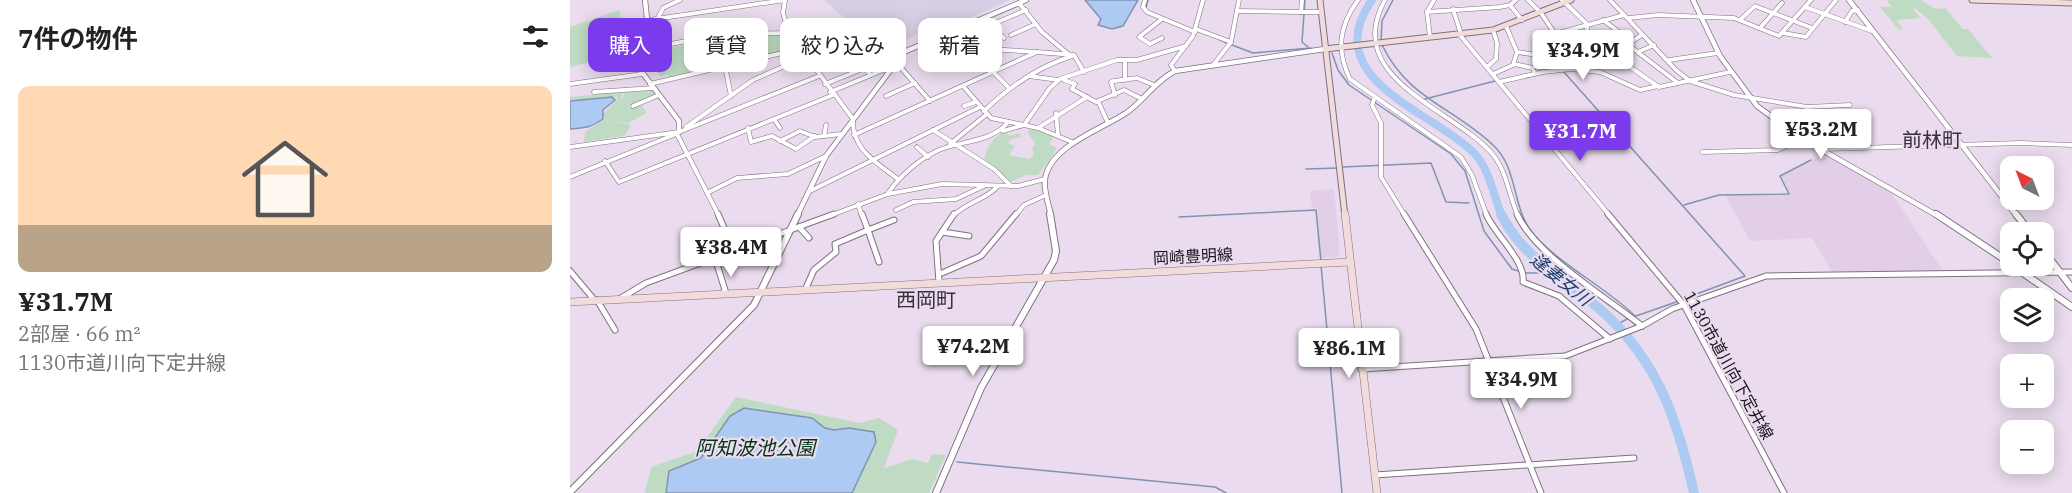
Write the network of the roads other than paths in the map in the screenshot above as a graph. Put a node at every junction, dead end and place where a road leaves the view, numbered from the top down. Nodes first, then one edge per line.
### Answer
1 (645, 0) edge
2 (680, 0) edge
3 (1026, 0) edge
4 (1145, 0) edge
5 (1203, 0) edge
6 (1239, 0) edge
7 (1302, 0) edge
8 (1320, 0) edge
9 (1358, 0) edge
10 (1385, 0) edge
11 (1434, 0) edge
12 (1504, 0) edge
13 (1516, 0) edge
14 (1528, 0) edge
15 (1571, 0) edge
16 (1611, 0) edge
17 (1693, 0) edge
18 (1811, 0) edge
19 (1836, 0) edge
20 (1849, 0) edge
21 (1972, 0) edge
22 (1563, 2) edge
23 (1019, 3) junction
24 (1782, 3) dead end
25 (2072, 3) edge
26 (1510, 4) junction
27 (1805, 7) junction
28 (1453, 9) junction
29 (1026, 10) junction
30 (1858, 10) junction
31 (1237, 11) junction
32 (1301, 12) junction
33 (1321, 12) junction
34 (1427, 12) junction
35 (1541, 13) junction
36 (1773, 13) junction
37 (1825, 14) junction
38 (1627, 16) junction
39 (1700, 17) junction
40 (649, 18) edge
41 (658, 18) joint
42 (784, 18) edge
43 (982, 18) edge
44 (1162, 19) junction
45 (1741, 19) junction
46 (1002, 20) edge
47 (1522, 20) junction
48 (1604, 20) junction
49 (1793, 21) junction
50 (1845, 22) junction
51 (1036, 24) junction
52 (1506, 26) junction
53 (1587, 26) junction
54 (1760, 28) junction
55 (1812, 28) junction
56 (1195, 30) junction
57 (1493, 30) junction
58 (1872, 30) junction
59 (780, 33) edge
60 (1783, 33) junction
61 (1460, 34) junction
62 (1555, 34) junction
63 (1011, 35) dead end
64 (1642, 35) junction
65 (1430, 37) junction
66 (1162, 38) dead end
67 (1588, 38) junction
68 (1631, 41) junction
69 (1377, 42) junction
70 (1230, 44) junction
71 (1654, 45) junction
72 (672, 46) edge
73 (1186, 46) junction
74 (1341, 46) junction
75 (1631, 47) junction
76 (1560, 48) junction
77 (1325, 49) junction
78 (1579, 49) junction
79 (1002, 50) edge
80 (1605, 50) junction
81 (1037, 52) junction
82 (1517, 52) junction
83 (1638, 52) junction
84 (1557, 53) junction
85 (1718, 53) junction
86 (1068, 54) junction
87 (1074, 55) junction
88 (1619, 59) junction
89 (1125, 60) junction
90 (1593, 60) dead end
91 (1568, 62) junction
92 (1670, 62) junction
93 (1214, 63) junction
94 (1514, 64) junction
95 (780, 66) edge
96 (1487, 67) junction
97 (1002, 68) edge
98 (1569, 68) junction
99 (1175, 70) junction
100 (704, 72) edge
101 (727, 72) edge
102 (816, 72) edge
103 (855, 72) edge
104 (868, 72) edge
105 (878, 72) edge
106 (889, 72) edge
107 (903, 72) edge
108 (994, 72) joint
109 (1084, 72) junction
110 (1534, 72) junction
111 (1730, 72) junction
112 (642, 74) joint
113 (1493, 74) junction
114 (871, 75) junction
115 (819, 76) junction
116 (1029, 76) junction
117 (1668, 76) junction
118 (1059, 80) junction
119 (1125, 80) junction
120 (1690, 81) junction
121 (1499, 82) junction
122 (1678, 83) junction
123 (570, 84) edge
124 (825, 84) junction
125 (915, 84) junction
126 (652, 86) junction
127 (963, 86) junction
128 (1154, 86) junction
129 (1658, 86) junction
130 (1008, 87) junction
131 (594, 92) dead end
132 (832, 93) junction
133 (659, 94) junction
134 (1115, 95) junction
135 (731, 96) junction
136 (886, 96) dead end
137 (1087, 97) junction
138 (1750, 97) junction
139 (1142, 99) junction
140 (1373, 100) junction
141 (930, 101) junction
142 (976, 102) junction
143 (1096, 102) junction
144 (1850, 105) dead end
145 (633, 106) dead end
146 (964, 106) dead end
147 (984, 111) junction
148 (1056, 115) junction
149 (774, 119) junction
150 (853, 119) junction
151 (1008, 122) junction
152 (1108, 123) junction
153 (826, 125) dead end
154 (1024, 125) junction
155 (748, 128) junction
156 (780, 128) dead end
157 (1038, 128) junction
158 (933, 130) junction
159 (678, 132) junction
160 (1001, 132) junction
161 (842, 134) junction
162 (854, 135) junction
163 (1058, 135) junction
164 (815, 136) junction
165 (824, 136) junction
166 (1804, 138) junction
167 (780, 141) junction
168 (1072, 142) junction
169 (952, 145) junction
170 (1962, 145) junction
171 (2072, 145) edge
172 (570, 147) edge
173 (917, 147) dead end
174 (1824, 149) junction
175 (688, 152) junction
176 (1702, 152) dead end
177 (826, 156) junction
178 (928, 158) junction
179 (875, 159) junction
180 (605, 161) junction
181 (570, 177) edge
182 (898, 179) junction
183 (1045, 179) junction
184 (985, 185) junction
185 (998, 186) junction
186 (1011, 186) junction
187 (709, 192) junction
188 (806, 193) junction
189 (888, 194) junction
190 (1046, 195) junction
191 (858, 204) junction
192 (896, 210) dead end
193 (894, 220) dead end
194 (2022, 222) edge
195 (799, 227) junction
196 (868, 230) junction
197 (789, 231) junction
198 (942, 232) junction
199 (969, 236) dead end
200 (809, 238) dead end
201 (734, 251) junction
202 (2000, 256) edge
203 (715, 258) junction
204 (879, 262) dead end
205 (1350, 262) junction
206 (2054, 264) edge
207 (570, 271) edge
208 (2054, 272) edge
209 (2060, 272) junction
210 (2072, 272) edge
211 (942, 273) junction
212 (2000, 273) edge
213 (2028, 276) edge
214 (1043, 277) junction
215 (939, 282) junction
216 (2072, 288) edge
217 (805, 290) junction
218 (760, 292) junction
219 (722, 294) junction
220 (618, 299) junction
221 (594, 300) junction
222 (570, 302) edge
223 (1684, 305) junction
224 (2072, 307) edge
225 (1639, 327) junction
226 (615, 330) dead end
227 (1613, 338) junction
228 (972, 340) dead end
229 (1004, 346) junction
230 (1489, 362) junction
231 (1361, 369) junction
232 (1634, 458) dead end
233 (1531, 467) junction
234 (1375, 475) junction
235 (570, 492) edge
236 (936, 493) edge
237 (1377, 493) edge
238 (1541, 493) edge
239 (1784, 493) edge

1 - 40 street
2 - 41 street
3 - 23 street
4 - 44 street
5 - 56 street
6 - 31 street
7 - 32 street
8 - 33 main road
9 - 74 street
10 - 69 street
11 - 34 street
12 - 26 street
13 - 26 street
14 - 35 street
15 - 22 main road
16 - 38 street
17 - 39 street
18 - 27 street
19 - 37 street
20 - 30 street
21 - 25 main road
22 - 35 main road
22 - 53 street
23 - 29 street
23 - 43 street
24 - 36 street
26 - 28 street
26 - 47 street
27 - 37 street
27 - 49 street
28 - 34 street
28 - 61 street
29 - 46 street
29 - 51 street
30 - 50 street
30 - 58 street
31 - 32 street
31 - 70 street
32 - 33 street
33 - 77 main road
34 - 65 street
35 - 47 main road
35 - 62 street
36 - 45 street
36 - 49 street
36 - 54 street
37 - 50 street
37 - 55 street
38 - 39 street
38 - 48 street
38 - 64 street
39 - 45 street
39 - 85 street
41 - 42 street
44 - 56 street
44 - 66 street
45 - 54 street
47 - 52 main road
48 - 53 street
48 - 68 street
49 - 55 street
49 - 60 street
50 - 58 street
51 - 63 street
51 - 86 street
52 - 57 main road
52 - 82 street
53 - 62 street
53 - 67 street
54 - 60 street
55 - 60 street
56 - 70 street
56 - 73 street
57 - 61 main road
57 - 96 street
58 - 170 street
59 - 72 street
61 - 65 main road
61 - 96 street, 1130市道川向下定井線
62 - 76 street
64 - 68 street
64 - 71 street
65 - 69 main road
67 - 78 street
67 - 80 street
68 - 75 street
69 - 74 main road
69 - 225 street
70 - 93 street
71 - 83 street
71 - 92 street
73 - 89 street
73 - 99 street
74 - 77 main road
74 - 140 street
75 - 83 street
75 - 88 street
76 - 78 street
76 - 84 street
77 - 93 street
77 - 205 main road
78 - 91 street
79 - 81 street
80 - 88 street
80 - 90 street
81 - 86 street
81 - 97 street
82 - 84 street
82 - 94 street
83 - 117 street
84 - 91 street
85 - 92 street
85 - 111 street
86 - 87 street
87 - 109 street
87 - 116 street
88 - 129 street
89 - 109 street
89 - 119 street
91 - 98 street
92 - 117 street
92 - 120 street
93 - 99 street
94 - 110 street
94 - 113 street
95 - 135 street
96 - 113 street, 1130市道川向下定井線
98 - 110 street
98 - 129 street
99 - 128 street
100 - 126 street
101 - 135 street
102 - 115 street
103 - 124 street
104 - 114 street
105 - 114 street
106 - 150 street
107 - 125 street
108 - 127 street
108 - 130 street
109 - 118 street
110 - 121 street
111 - 120 street
111 - 138 street
112 - 123 street
112 - 126 street
113 - 121 street, 1130市道川向下定井線
114 - 132 street
115 - 124 street
115 - 159 street
116 - 118 street
116 - 130 street
117 - 122 street
118 - 137 street
118 - 154 street
119 - 128 street
119 - 134 street
120 - 122 street
120 - 138 street
121 - 223 street, 1130市道川向下定井線
122 - 129 street
124 - 132 street
125 - 136 street
125 - 141 street
126 - 131 street
126 - 133 street
127 - 141 street
127 - 142 street
128 - 139 street
130 - 147 street
132 - 149 street
132 - 150 street
133 - 145 street
133 - 159 street
134 - 139 street
134 - 143 street
135 - 159 street
137 - 143 street
137 - 148 street
138 - 144 street
138 - 166 street
139 - 152 street
140 - 227 street
140 - 230 street
141 - 162 street
142 - 146 street
142 - 147 street
143 - 152 street
147 - 151 street
147 - 158 street
147 - 169 street
148 - 157 street
148 - 163 street
149 - 155 street
149 - 156 street
150 - 161 street
150 - 162 street
151 - 154 street
151 - 160 street
152 - 168 street
153 - 165 street
154 - 157 street
154 - 160 street
155 - 167 street
155 - 175 street
157 - 163 street
158 - 169 street
158 - 179 street
159 - 172 street
159 - 175 street
159 - 180 street
160 - 169 street
161 - 165 street
161 - 177 street
162 - 179 street
163 - 168 street
164 - 165 street
164 - 167 street
164 - 167 street
166 - 174 street
166 - 176 street
168 - 183 street
169 - 178 street
169 - 186 street
170 - 171 street
170 - 174 street
170 - 194 street
173 - 178 street
174 - 202 street
175 - 180 street
175 - 187 street
177 - 187 street
177 - 188 street
178 - 182 street
179 - 182 street
179 - 188 street
180 - 181 street
182 - 189 street
183 - 186 street
183 - 190 street
184 - 185 street
184 - 189 street
184 - 192 street
185 - 186 street
185 - 198 street
187 - 201 street
188 - 197 street
189 - 191 street
190 - 211 street
190 - 214 street
191 - 195 street
191 - 196 street
193 - 196 street
195 - 197 street
195 - 200 street
196 - 204 street
196 - 217 street
197 - 201 street
197 - 218 street
198 - 199 street
198 - 211 street
201 - 203 street
203 - 219 street
203 - 220 street
205 - 214 main road, 岡崎豊明線
205 - 231 main road
206 - 209 street
207 - 221 street
208 - 209 street
209 - 210 street
209 - 216 street
211 - 215 street
212 - 223 street
213 - 224 street
214 - 215 main road, 岡崎豊明線
214 - 229 street
215 - 217 main road, 岡崎豊明線
217 - 218 main road, 岡崎豊明線
218 - 219 main road, 岡崎豊明線
218 - 235 street
219 - 220 main road, 岡崎豊明線
220 - 221 main road, 岡崎豊明線
221 - 222 main road, 岡崎豊明線
221 - 226 street
223 - 225 street
223 - 239 street, 1130市道川向下定井線
225 - 227 street
227 - 230 street
228 - 229 street
229 - 236 street
230 - 231 street
230 - 233 street
231 - 234 main road
232 - 233 street
233 - 234 street
233 - 238 street
234 - 237 main road

